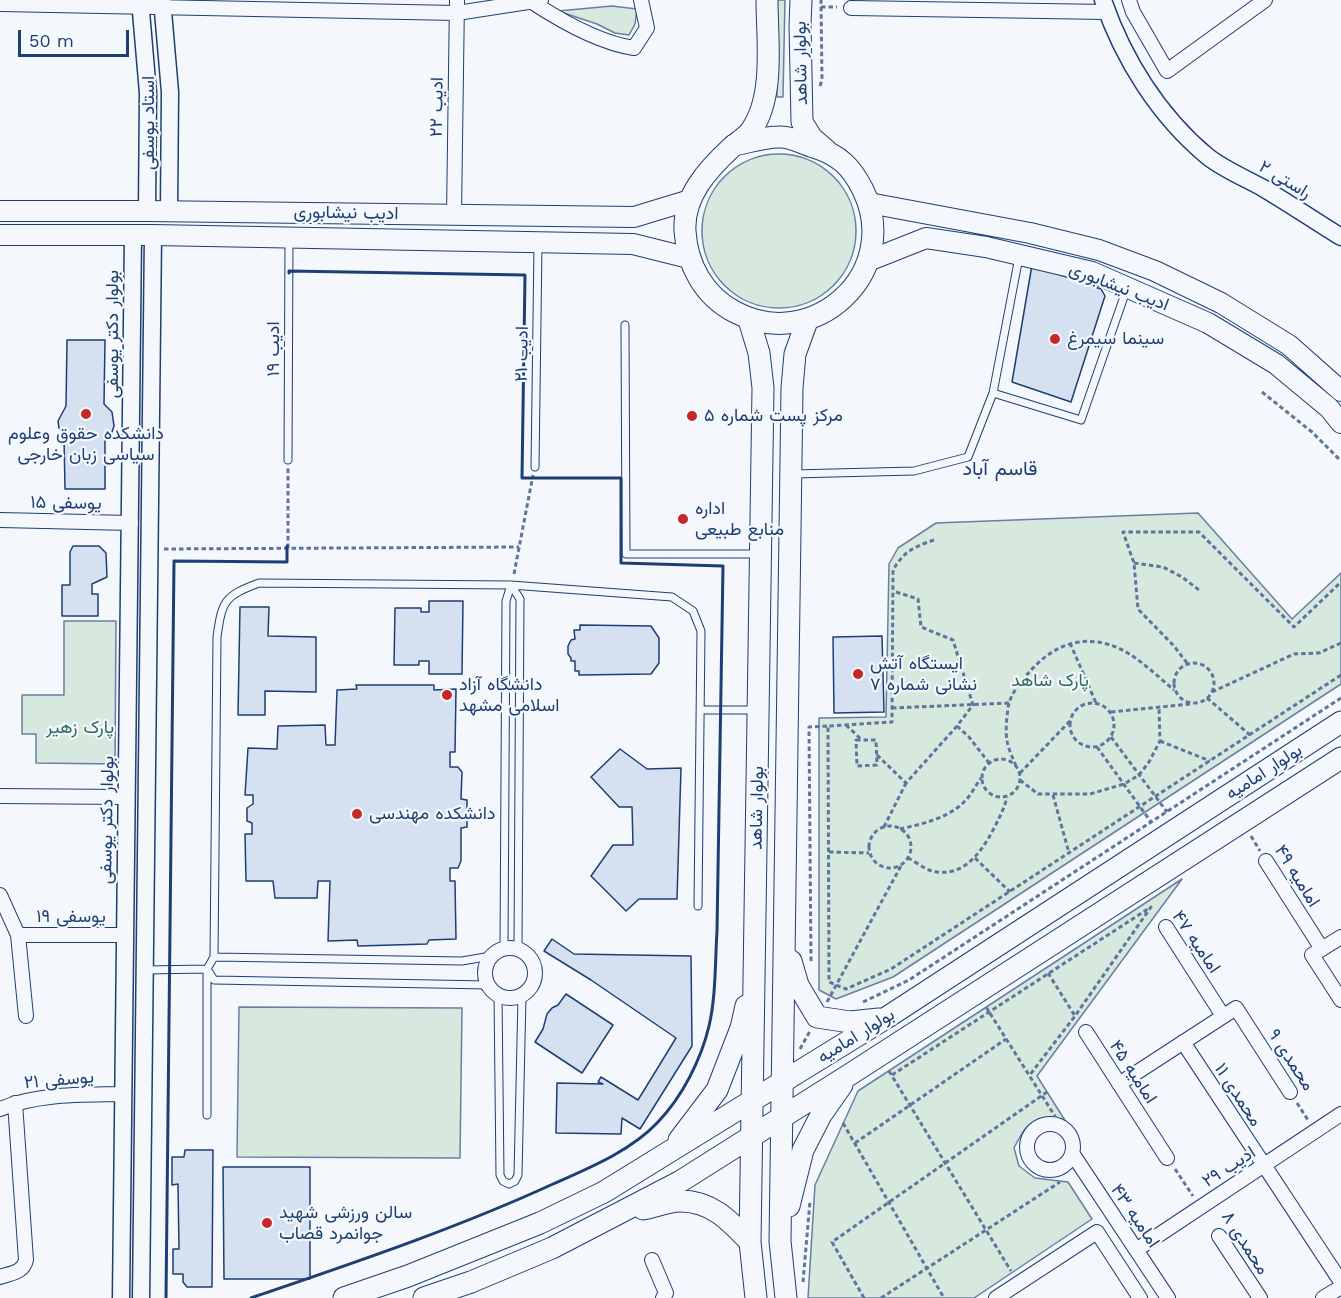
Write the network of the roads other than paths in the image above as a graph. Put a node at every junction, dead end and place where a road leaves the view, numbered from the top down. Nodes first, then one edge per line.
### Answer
1 (641, 0) edge
2 (767, 0) edge
3 (801, 0) edge
4 (1129, 0) edge
5 (1265, 0) edge
6 (535, 1) edge
7 (140, 3) edge
8 (163, 3) edge
9 (0, 4) edge
10 (307, 5) edge
11 (1105, 6) edge
12 (457, 7) edge
13 (851, 8) dead end
14 (734, 145) junction
15 (829, 152) junction
16 (690, 200) junction
17 (869, 203) junction
18 (0, 211) edge
19 (147, 211) junction
20 (169, 211) junction
21 (454, 214) junction
22 (0, 235) edge
23 (133, 235) junction
24 (153, 235) junction
25 (289, 237) junction
26 (1341, 237) edge
27 (538, 242) junction
28 (1020, 254) junction
29 (689, 258) junction
30 (868, 261) junction
31 (1127, 288) junction
32 (749, 320) junction
33 (807, 321) junction
34 (626, 325) dead end
35 (1341, 391) edge
36 (993, 393) junction
37 (1341, 423) edge
38 (288, 460) road end
39 (535, 467) road end
40 (791, 474) junction
41 (0, 520) edge
42 (131, 523) junction
43 (760, 555) junction
44 (512, 585) junction
45 (701, 710) junction
46 (758, 710) junction
47 (1341, 722) edge
48 (1341, 758) edge
49 (0, 796) edge
50 (127, 797) junction
51 (1266, 861) road end
52 (0, 895) edge
53 (698, 906) dead end
54 (1166, 927) road end
55 (18, 935) junction
56 (125, 935) junction
57 (784, 936) junction
58 (1341, 937) edge
59 (497, 952) junction
60 (1317, 952) junction
61 (528, 954) junction
62 (214, 957) junction
63 (755, 964) junction
64 (207, 969) junction
65 (145, 970) junction
66 (493, 990) junction
67 (522, 996) junction
68 (1341, 1000) edge
69 (26, 1016) dead end
70 (1223, 1016) junction
71 (886, 1018) junction
72 (1086, 1032) road end
73 (1183, 1042) junction
74 (849, 1075) junction
75 (783, 1082) junction
76 (1119, 1084) junction
77 (1290, 1092) road end
78 (123, 1094) junction
79 (753, 1101) junction
80 (15, 1103) junction
81 (0, 1109) edge
82 (1341, 1114) edge
83 (207, 1115) dead end
84 (782, 1117) junction
85 (753, 1136) junction
86 (1072, 1153) junction
87 (668, 1154) junction
88 (1167, 1158) road end
89 (1263, 1167) junction
90 (617, 1216) junction
91 (1219, 1236) dead end
92 (780, 1241) junction
93 (750, 1242) junction
94 (1137, 1250) junction
95 (652, 1260) dead end
96 (0, 1277) edge
97 (1341, 1282) edge
98 (1341, 1287) edge
99 (121, 1298) edge
100 (141, 1298) edge
101 (344, 1298) edge
102 (424, 1298) edge
103 (663, 1298) edge
104 (756, 1298) edge
105 (786, 1298) edge
106 (996, 1298) edge
107 (1140, 1298) edge
108 (1168, 1298) edge
109 (1260, 1298) edge
110 (1323, 1298) edge

1 - 6 street
2 - 14 main road, بولوار شاهد
3 - 15 main road, بولوار شاهد
4 - 5 street
6 - 12 street
7 - 8 street
7 - 9 street
7 - 19 street, استاد یوسفی
8 - 10 street
8 - 20 street, استاد یوسفی
10 - 12 street
11 - 13 street
11 - 26 street, راستی ۲
12 - 21 street, ادیب ۲۲
14 - 15 main road
14 - 16 main road
15 - 17 main road
16 - 21 main road, ادیب نیشابوری
16 - 29 main road
17 - 30 main road
17 - 35 main road, ادیب نیشابوری
18 - 19 main road, ادیب نیشابوری
19 - 20 main road, ادیب نیشابوری
20 - 21 main road, ادیب نیشابوری
22 - 23 main road, ادیب نیشابوری
23 - 24 main road, ادیب نیشابوری
23 - 42 street, بولوار دکتر یوسفی
24 - 25 main road, ادیب نیشابوری
24 - 65 street
25 - 27 main road, ادیب نیشابوری
25 - 38 lane, ادیب ۱۹
27 - 29 main road, ادیب نیشابوری
27 - 39 lane, ادیب ۲۱
28 - 30 main road, ادیب نیشابوری
28 - 31 main road, ادیب نیشابوری
28 - 36 lane
29 - 32 main road
30 - 33 main road
31 - 36 lane
31 - 37 main road, ادیب نیشابوری
32 - 33 main road
32 - 43 main road, بولوار شاهد
33 - 40 main road, بولوار شاهد
34 - 43 lane
36 - 40 lane
40 - 57 main road, بولوار شاهد
41 - 42 street, یوسفی ۱۵
42 - 50 street, بولوار دکتر یوسفی
43 - 46 main road, بولوار شاهد
44 - 45 lane
44 - 59 lane
44 - 61 lane
44 - 62 lane
45 - 46 lane
45 - 53 lane
46 - 63 main road, بولوار شاهد
47 - 71 main road, بولوار امامیه
48 - 74 main road, بولوار امامیه
49 - 50 street
50 - 56 street, بولوار دکتر یوسفی
51 - 60 street, امامیه ۴۹
52 - 55 street
54 - 70 street, امامیه ۴۷
55 - 56 street, یوسفی ۱۹
55 - 69 street
56 - 78 street, بولوار دکتر یوسفی
57 - 71 main road
57 - 75 main road, بولوار شاهد
58 - 60 street
59 - 61 street
59 - 62 lane
59 - 66 street
60 - 68 street, امامیه ۴۹
61 - 67 street
62 - 64 lane
63 - 79 main road, بولوار شاهد
63 - 87 main road
64 - 65 lane
64 - 66 lane
64 - 83 lane
65 - 100 street
66 - 67 street
66 - 67 lane
70 - 73 street
70 - 77 street, محمدی ۹
71 - 75 main road, بولوار امامیه
72 - 76 street, امامیه ۴۵
73 - 76 street
73 - 89 street, محمدی ۱۱
74 - 84 main road, بولوار امامیه
74 - 92 main road
75 - 79 main road, بولوار امامیه
75 - 84 main road, بولوار شاهد
76 - 88 street, امامیه ۴۵
78 - 80 street, یوسفی ۲۱
78 - 99 street, بولوار دکتر یوسفی
79 - 85 main road, بولوار شاهد
79 - 87 main road, بولوار امامیه
80 - 81 street, یوسفی ۲۱
80 - 96 street
82 - 89 street, ادیب ۲۹
84 - 85 main road, بولوار امامیه
84 - 92 main road, بولوار شاهد
85 - 90 main road, بولوار امامیه
85 - 93 main road, بولوار شاهد
86 - 86 street
86 - 94 street, امامیه ۴۳
87 - 101 main road, بولوار امامیه
89 - 94 street, ادیب ۲۹
89 - 97 street, محمدی ۱۱
90 - 93 main road
90 - 102 main road, بولوار امامیه
91 - 109 street, محمدی ۸
92 - 105 main road, بولوار شاهد
93 - 104 main road, بولوار شاهد
94 - 108 street, امامیه ۴۳
95 - 103 street
98 - 110 street
106 - 107 street

